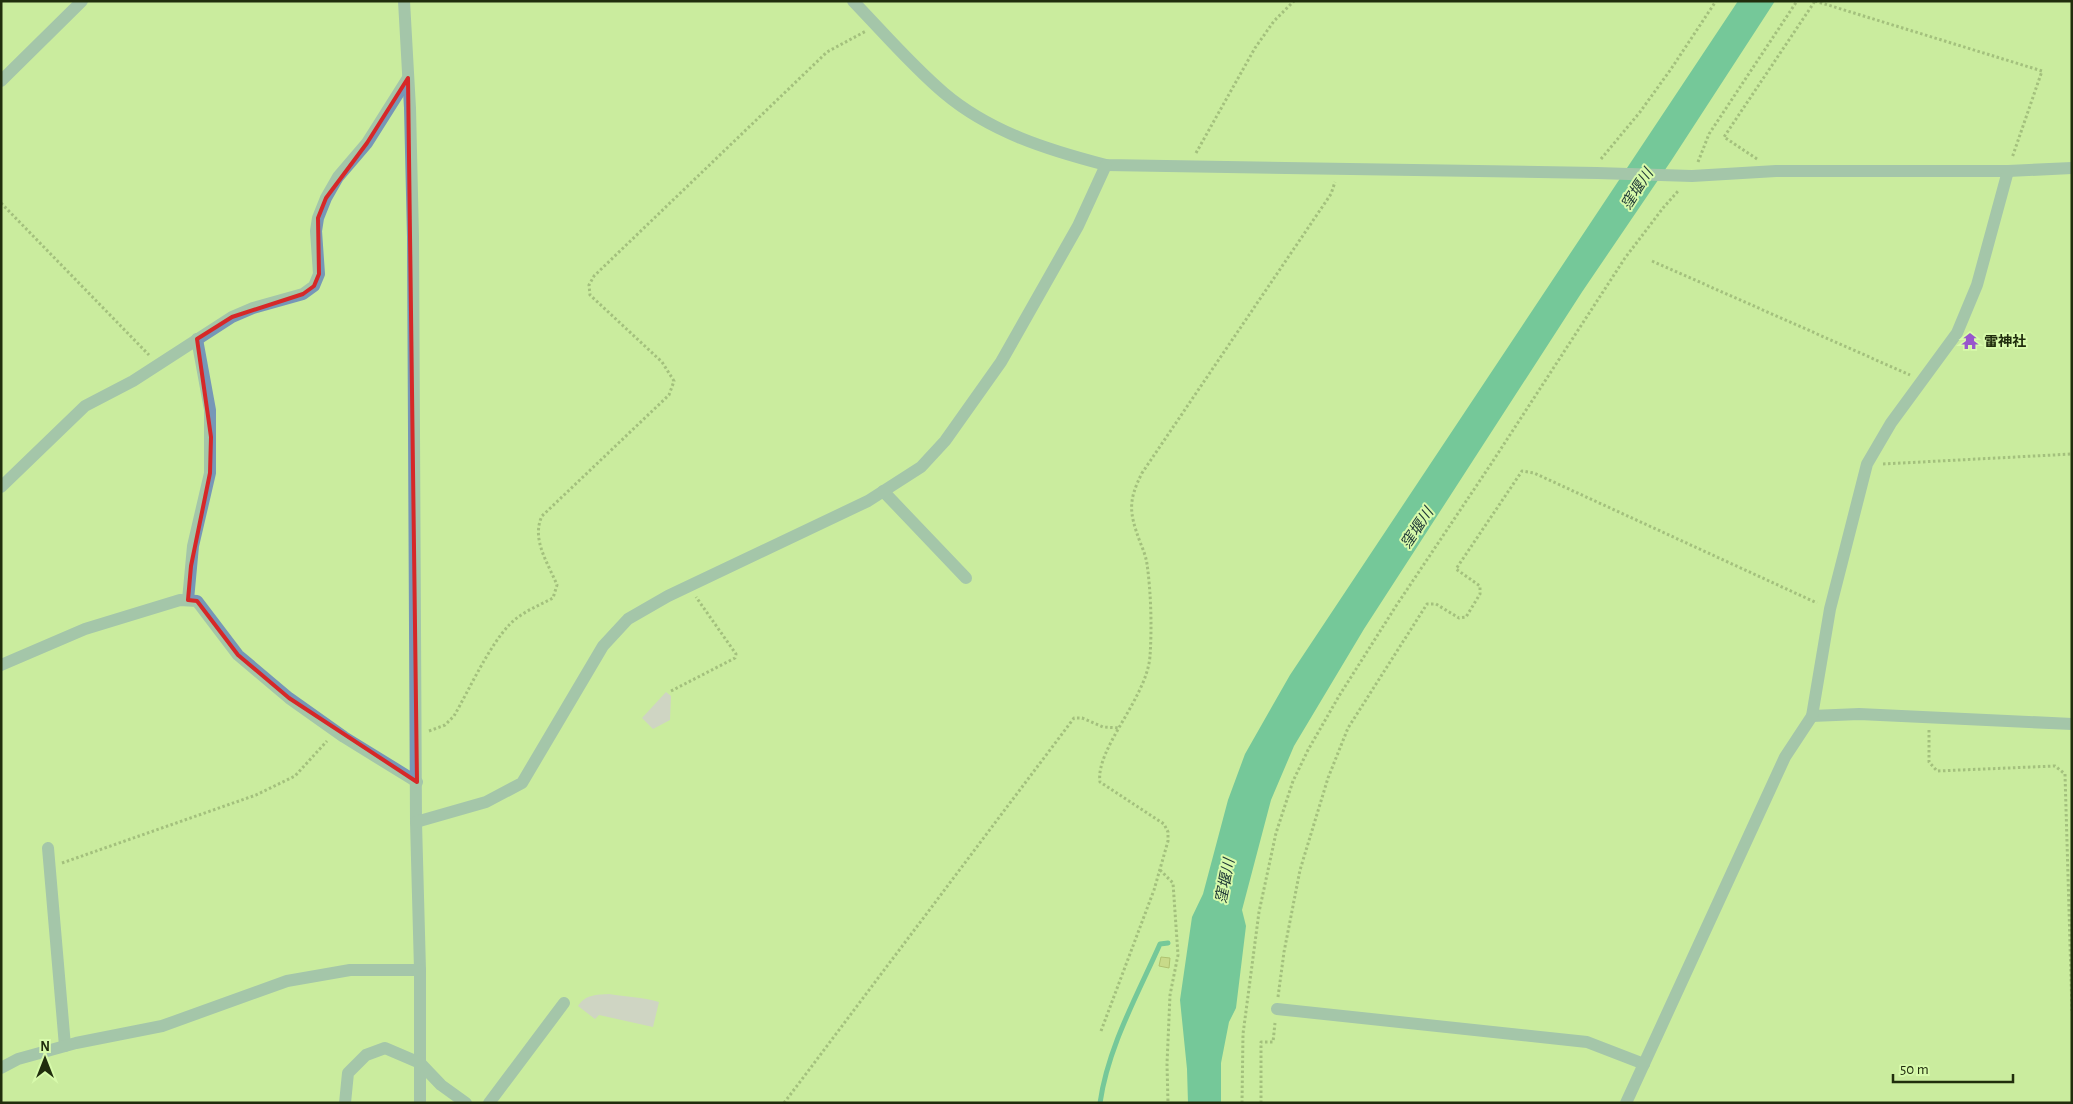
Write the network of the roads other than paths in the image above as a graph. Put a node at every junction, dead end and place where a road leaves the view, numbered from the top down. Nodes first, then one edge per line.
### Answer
1 (82, 1) edge
2 (404, 1) edge
3 (853, 1) edge
4 (408, 78) junction
5 (1, 81) edge
6 (1106, 165) junction
7 (2072, 168) edge
8 (2008, 171) junction
9 (197, 339) junction
10 (1, 487) edge
11 (883, 491) junction
12 (966, 578) dead end
13 (188, 600) junction
14 (1, 665) edge
15 (1812, 716) junction
16 (2072, 724) edge
17 (417, 782) junction
18 (416, 822) junction
19 (48, 848) dead end
20 (420, 970) junction
21 (564, 1004) dead end
22 (1277, 1009) road end
23 (65, 1046) junction
24 (420, 1062) junction
25 (1644, 1064) junction
26 (1, 1068) edge
27 (345, 1103) edge
28 (420, 1103) edge
29 (466, 1103) edge
30 (489, 1103) edge
31 (1626, 1103) edge

1 - 5 street
2 - 4 street
3 - 6 street
4 - 9 street
4 - 17 street
6 - 8 street
6 - 11 street
7 - 8 street
8 - 15 street
9 - 10 street
9 - 13 street
11 - 12 street
11 - 18 street
13 - 14 street
13 - 17 street
15 - 16 street
15 - 25 street
17 - 18 street
18 - 20 street
19 - 23 street
20 - 23 street
20 - 24 street
21 - 30 street
22 - 25 street
23 - 26 street
24 - 27 street
24 - 28 street
24 - 29 street
25 - 31 street

